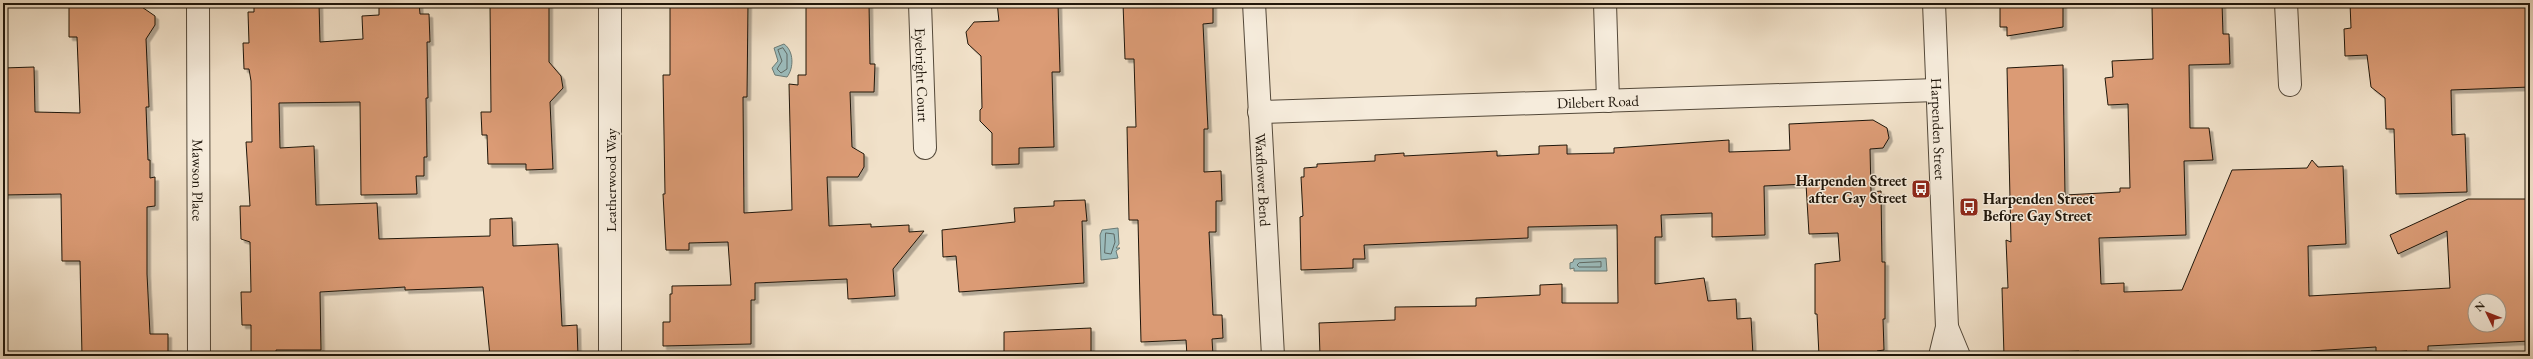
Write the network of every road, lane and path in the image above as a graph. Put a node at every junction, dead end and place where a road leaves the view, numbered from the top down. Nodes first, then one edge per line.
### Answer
1 (198, 3) edge
2 (610, 3) edge
3 (920, 3) edge
4 (1254, 3) edge
5 (1605, 3) edge
6 (1934, 3) edge
7 (2286, 3) edge
8 (2290, 85) dead end
9 (1936, 90) junction
10 (1608, 101) junction
11 (1259, 112) junction
12 (925, 148) dead end
13 (1947, 327) junction
14 (198, 356) edge
15 (610, 356) edge
16 (1272, 356) edge
17 (1940, 356) edge
18 (1959, 356) edge

1 - 14 street, Mawson Place
2 - 15 street, Leatherwood Way
3 - 12 street, Eyebright Court
4 - 11 street, Waxflower Bend
5 - 10 street
6 - 9 street, Harpenden Street
7 - 8 street
9 - 10 street, Dilebert Road
9 - 13 street, Harpenden Street
10 - 11 street, Dilebert Road
11 - 16 street, Waxflower Bend
13 - 17 street, Harpenden Street
13 - 18 street, Harpenden Street

